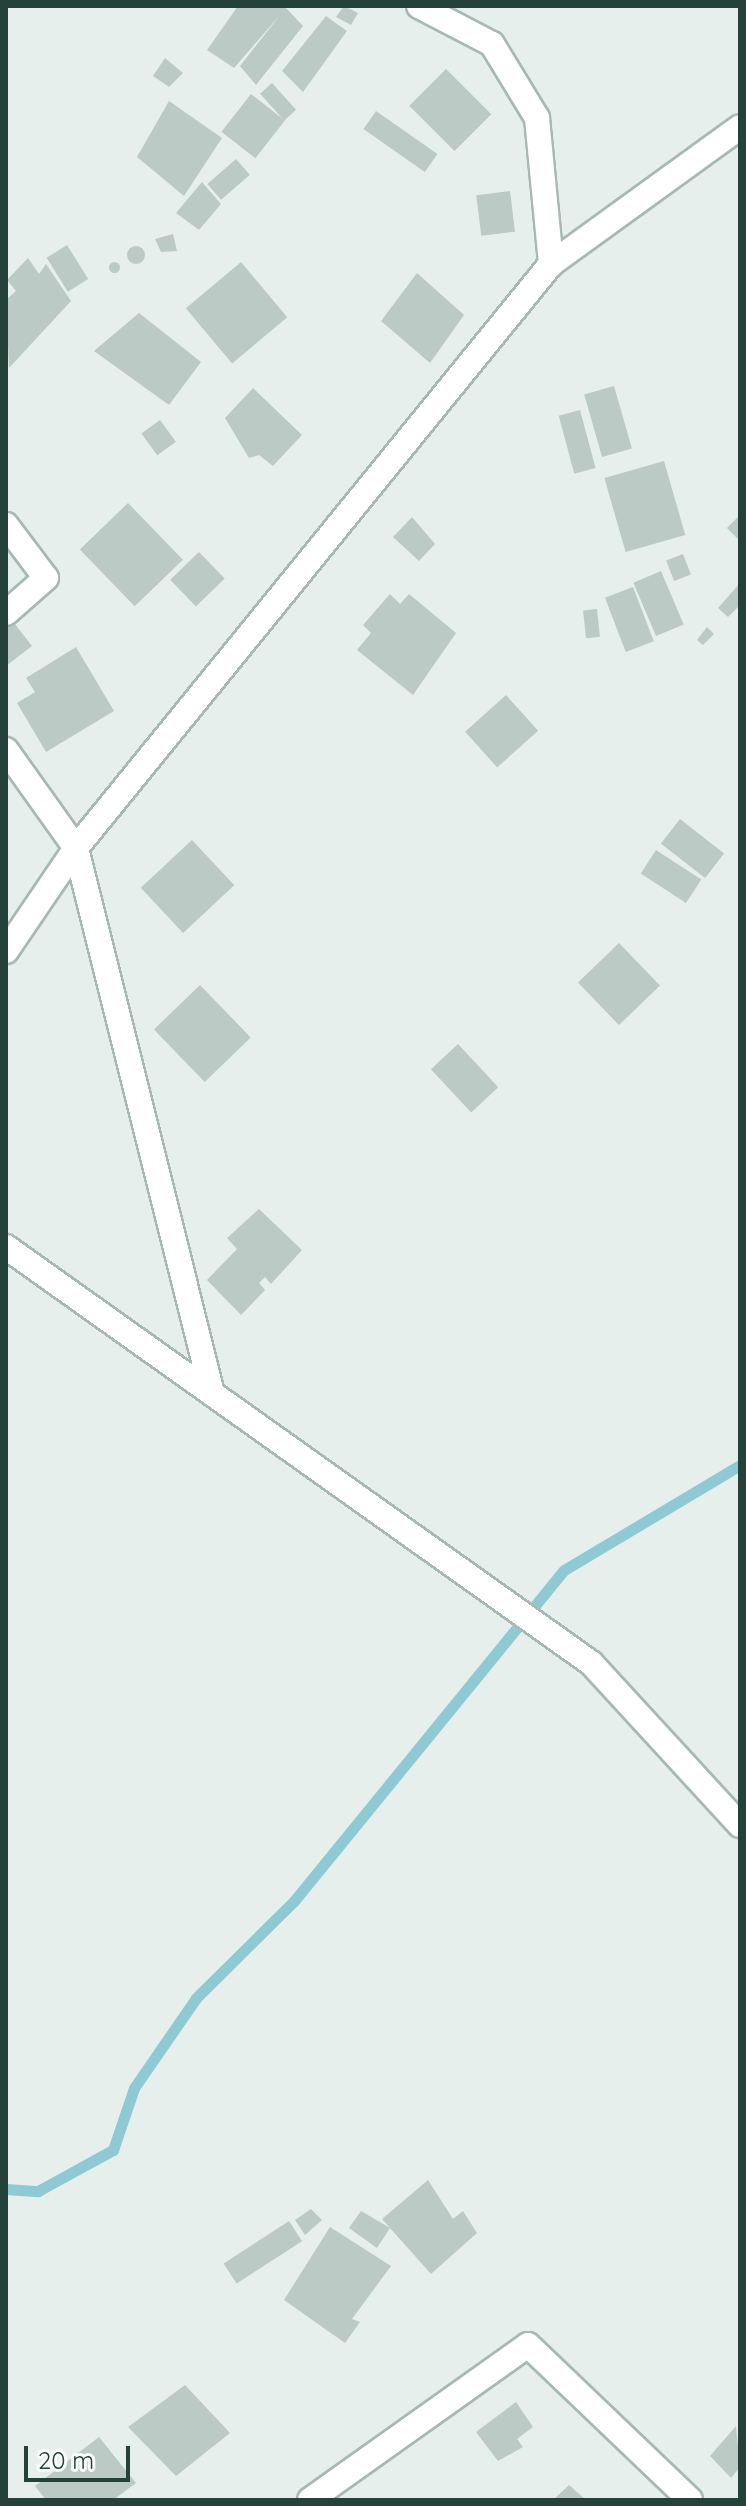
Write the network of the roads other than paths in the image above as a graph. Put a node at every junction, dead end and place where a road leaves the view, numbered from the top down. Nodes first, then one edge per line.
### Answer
1 (419, 6) edge
2 (740, 127) edge
3 (551, 264) junction
4 (6, 525) edge
5 (6, 613) edge
6 (6, 750) edge
7 (76, 848) junction
8 (6, 951) edge
9 (6, 1247) edge
10 (212, 1393) junction
11 (740, 1825) edge
12 (310, 2500) edge
13 (690, 2500) edge

1 - 3 street
2 - 3 street
3 - 7 street
4 - 5 street
6 - 7 street
7 - 8 street
7 - 10 street
9 - 10 street
10 - 11 street
12 - 13 street

